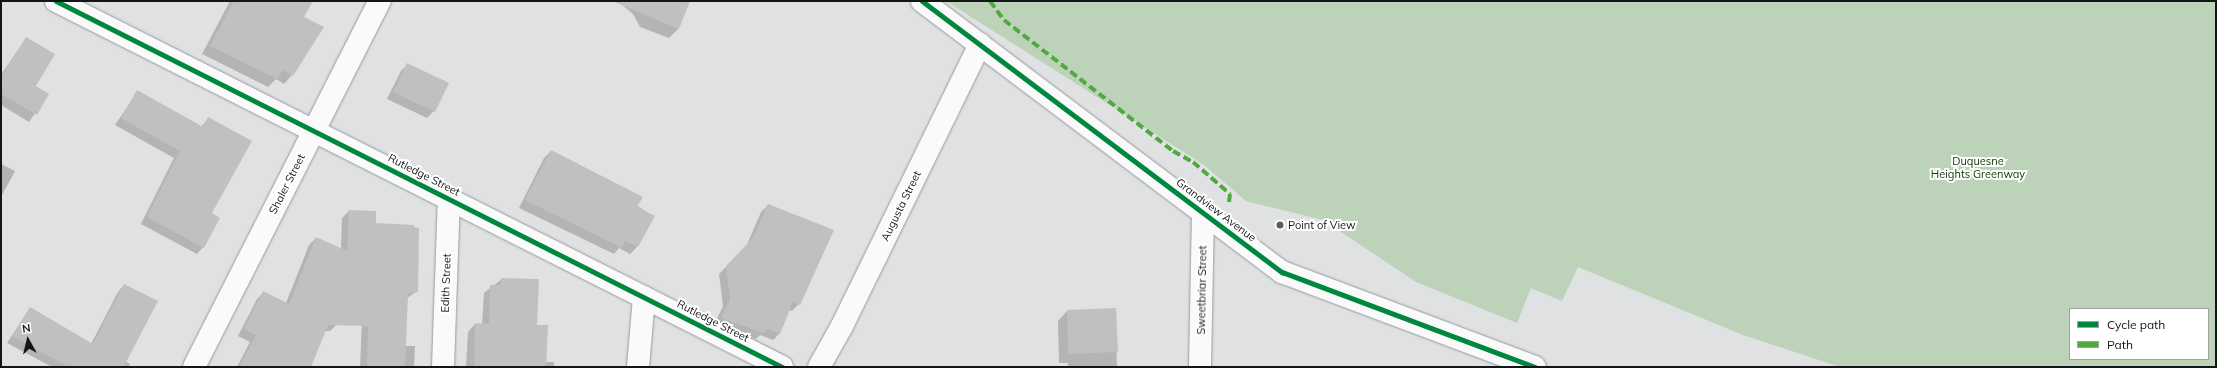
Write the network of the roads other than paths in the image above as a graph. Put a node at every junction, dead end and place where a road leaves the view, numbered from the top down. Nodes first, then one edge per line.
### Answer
1 (56, 1) edge
2 (380, 1) edge
3 (922, 1) edge
4 (980, 44) junction
5 (314, 131) junction
6 (449, 199) junction
7 (1203, 213) junction
8 (644, 298) junction
9 (194, 367) edge
10 (443, 367) edge
11 (638, 367) edge
12 (782, 367) edge
13 (819, 367) edge
14 (1200, 367) edge
15 (1536, 367) edge

1 - 5 street, Rutledge Street
2 - 5 street, Shaler Street
3 - 4 street, Grandview Avenue
4 - 7 street, Grandview Avenue
4 - 13 street, Augusta Street
5 - 6 street, Rutledge Street
5 - 9 street, Shaler Street
6 - 8 street, Rutledge Street
6 - 10 street, Edith Street
7 - 14 street, Sweetbriar Street
7 - 15 street, Grandview Avenue
8 - 11 street
8 - 12 street, Rutledge Street

